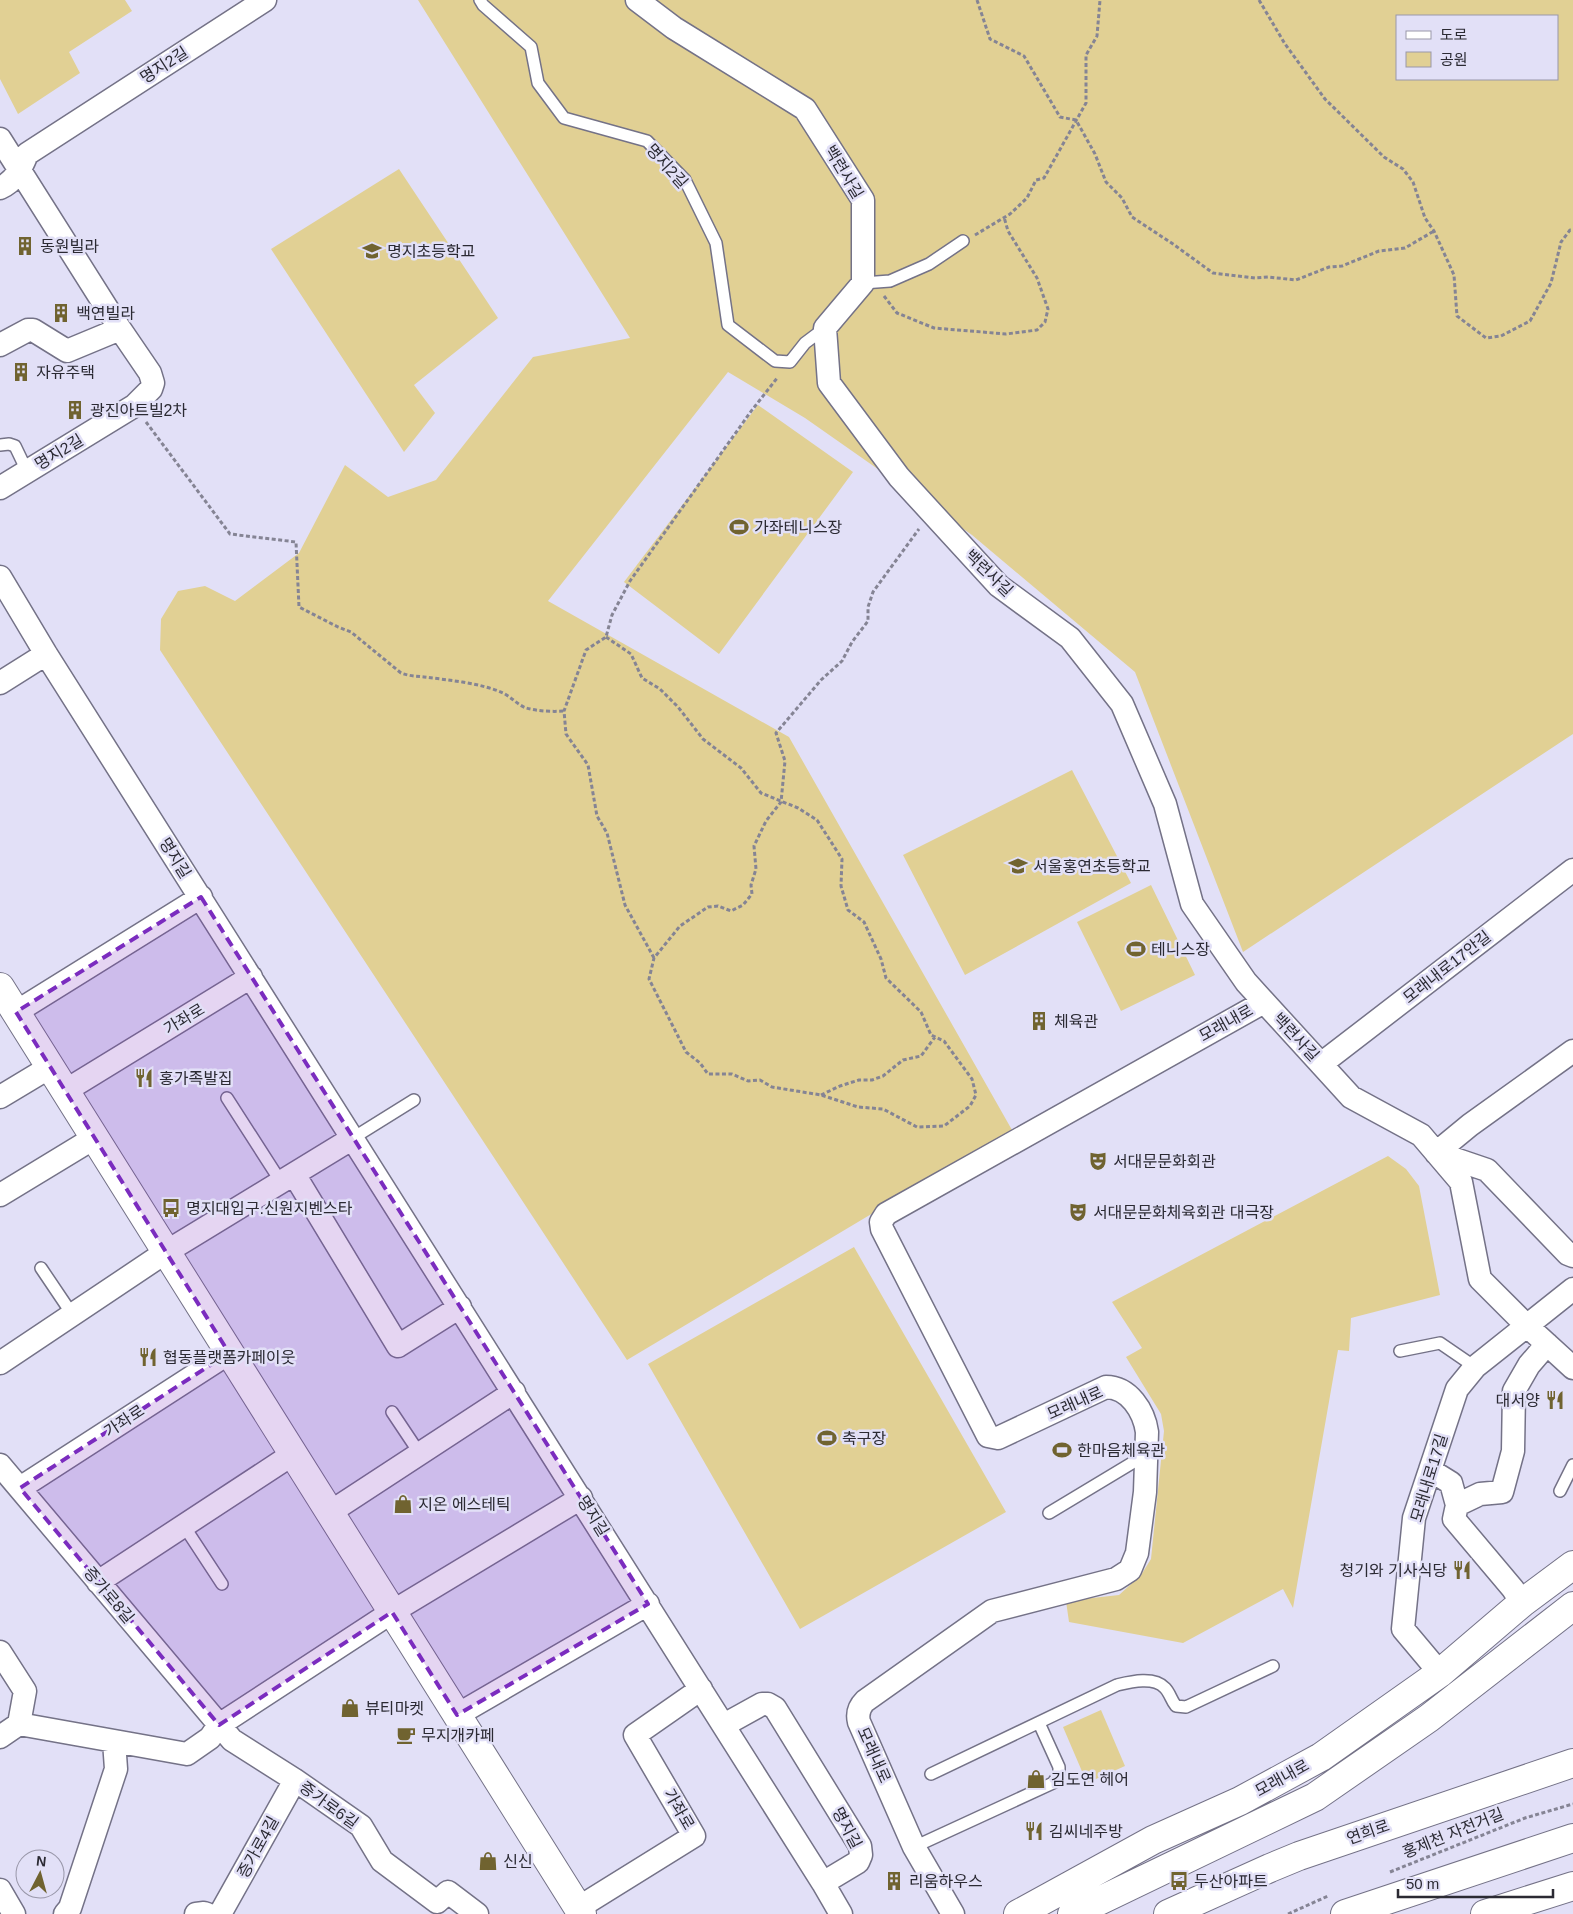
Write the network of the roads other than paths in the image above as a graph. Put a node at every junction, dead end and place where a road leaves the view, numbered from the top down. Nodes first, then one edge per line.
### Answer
1 (265, 0) edge
2 (480, 0) edge
3 (637, 0) edge
4 (0, 139) edge
5 (20, 170) junction
6 (0, 188) edge
7 (963, 241) road end
8 (870, 283) junction
9 (825, 328) junction
10 (120, 329) junction
11 (0, 345) edge
12 (0, 445) edge
13 (28, 471) junction
14 (0, 488) edge
15 (0, 577) edge
16 (46, 654) junction
17 (0, 683) edge
18 (1573, 870) edge
19 (200, 898) junction
20 (251, 977) junction
21 (0, 987) edge
22 (1264, 1002) junction
23 (16, 1012) junction
24 (1573, 1051) edge
25 (1321, 1064) junction
26 (50, 1067) junction
27 (65, 1091) junction
28 (0, 1097) edge
29 (227, 1098) dead end
30 (414, 1100) dead end
31 (94, 1138) junction
32 (353, 1138) junction
33 (1436, 1153) junction
34 (288, 1178) junction
35 (0, 1195) edge
36 (166, 1252) junction
37 (1573, 1256) edge
38 (41, 1268) dead end
39 (1573, 1290) edge
40 (460, 1307) junction
41 (72, 1314) junction
42 (1526, 1325) junction
43 (1547, 1344) junction
44 (1400, 1351) dead end
45 (229, 1353) junction
46 (0, 1363) edge
47 (1475, 1367) junction
48 (1573, 1368) edge
49 (514, 1392) junction
50 (392, 1412) dead end
51 (293, 1454) junction
52 (420, 1454) junction
53 (1147, 1454) junction
54 (0, 1465) edge
55 (1573, 1465) edge
56 (1430, 1470) junction
57 (20, 1488) junction
58 (1560, 1491) dead end
59 (581, 1498) junction
60 (1457, 1505) junction
61 (329, 1513) junction
62 (1049, 1513) dead end
63 (184, 1526) junction
64 (1573, 1565) edge
65 (98, 1582) junction
66 (222, 1584) dead end
67 (1522, 1603) junction
68 (648, 1604) junction
69 (1573, 1606) edge
70 (392, 1612) junction
71 (0, 1652) edge
72 (1273, 1666) dead end
73 (1440, 1673) junction
74 (702, 1689) junction
75 (457, 1715) junction
76 (1039, 1723) junction
77 (19, 1724) junction
78 (219, 1725) junction
79 (724, 1725) junction
80 (0, 1737) edge
81 (114, 1741) junction
82 (1573, 1763) edge
83 (931, 1774) dead end
84 (295, 1780) junction
85 (1573, 1838) edge
86 (914, 1847) junction
87 (824, 1883) junction
88 (1573, 1886) edge
89 (0, 1890) edge
90 (1340, 1904) edge
91 (580, 1911) edge
92 (14, 1914) edge
93 (64, 1914) edge
94 (196, 1914) edge
95 (207, 1914) edge
96 (220, 1914) edge
97 (477, 1914) edge
98 (841, 1914) edge
99 (953, 1914) edge
100 (1018, 1914) edge
101 (1072, 1914) edge
102 (1168, 1914) edge
103 (1485, 1914) edge

1 - 5 street, 명지2길
2 - 9 lane, 명지2길
3 - 8 street, 백련사길
4 - 5 street, 명지2길
5 - 6 street
5 - 10 street, 명지2길
7 - 8 lane
8 - 9 street
9 - 22 street, 백련사길
10 - 11 street
10 - 13 street, 명지2길
12 - 13 lane
13 - 14 street, 명지2길
15 - 16 street, 명지길
16 - 17 street
16 - 19 street, 명지길
18 - 25 street, 모래내로17안길
19 - 20 street, 명지길
19 - 23 street
20 - 27 street, 가좌로
20 - 32 street, 명지길
21 - 23 main road, 가좌로
22 - 25 street, 백련사길
22 - 53 street, 모래내로
23 - 26 main road, 가좌로
24 - 33 street
25 - 33 street, 백련사길
26 - 27 main road, 가좌로
26 - 28 street
27 - 31 main road, 가좌로
29 - 34 lane
30 - 32 lane
31 - 35 street
31 - 36 main road, 가좌로
32 - 34 street
32 - 40 street, 명지길
33 - 37 street
33 - 42 street, 백련사길
34 - 36 street
34 - 40 street
36 - 41 street
36 - 45 main road, 가좌로
38 - 41 lane
39 - 42 street, 모래내로17길
40 - 49 street, 명지길
41 - 46 street
42 - 43 street, 백련사길
42 - 47 street, 모래내로17길
43 - 48 street, 백련사길
43 - 60 street
44 - 47 lane
45 - 51 main road, 가좌로
45 - 57 street, 가좌로
47 - 56 street, 모래내로17길
49 - 52 street
49 - 59 street, 명지길
50 - 52 lane
51 - 61 main road, 가좌로
51 - 63 street
52 - 61 street
53 - 62 lane
53 - 86 street, 모래내로
54 - 57 street, 증가로8길
55 - 58 lane
56 - 60 street
56 - 73 street, 모래내로17길
57 - 65 street, 증가로8길
59 - 68 street, 명지길
59 - 70 street
60 - 67 street
61 - 70 main road, 가좌로
63 - 65 street
63 - 66 lane
64 - 67 main road, 모래내로
65 - 78 street, 증가로8길
67 - 73 main road, 모래내로
68 - 74 street, 명지길
68 - 75 street
69 - 101 main road, 모래내로
70 - 75 main road, 가좌로
70 - 78 street
71 - 77 street
72 - 76 lane
73 - 100 main road, 모래내로
74 - 79 street, 명지길
74 - 91 street, 가좌로
75 - 91 main road, 가좌로
76 - 83 lane
76 - 86 lane
77 - 80 street
77 - 81 street
78 - 81 street
78 - 84 street, 증가로6길
79 - 87 street, 명지길
79 - 87 street, 명지길
81 - 93 street
82 - 102 main road, 연희로
84 - 96 street, 증가로4길
84 - 97 street, 증가로6길
85 - 90 main road
86 - 99 street, 모래내로
87 - 98 street, 명지길
88 - 103 main road
89 - 92 street
94 - 95 street

